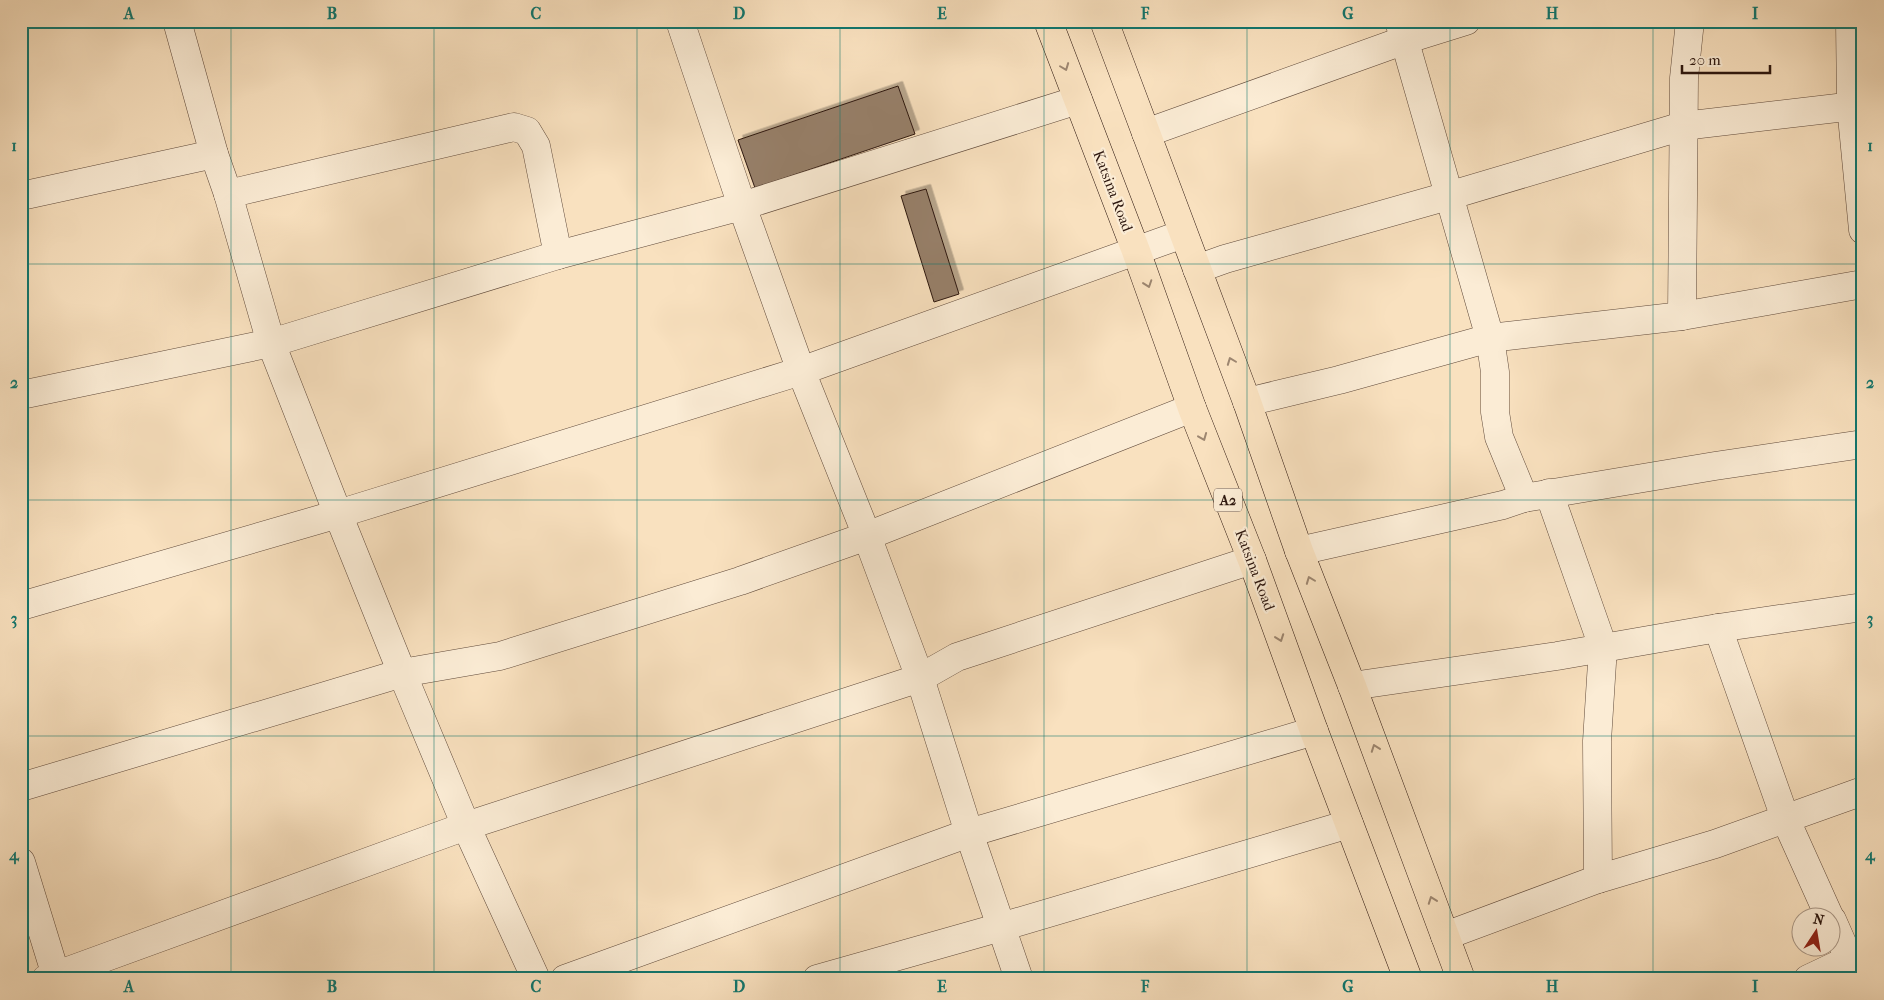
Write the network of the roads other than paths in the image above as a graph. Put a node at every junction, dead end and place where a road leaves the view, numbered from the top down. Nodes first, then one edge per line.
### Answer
1 (177, 21) edge
2 (680, 21) edge
3 (1048, 21) edge
4 (1104, 21) edge
5 (1466, 21) edge
6 (1690, 21) edge
7 (1850, 21) edge
8 (1402, 31) edge
9 (1078, 100) junction
10 (1857, 106) edge
11 (1683, 126) junction
12 (1146, 133) junction
13 (214, 154) junction
14 (228, 194) junction
15 (21, 196) edge
16 (1448, 196) junction
17 (742, 206) junction
18 (1863, 230) edge
19 (1183, 234) junction
20 (1136, 251) junction
21 (558, 255) junction
22 (1197, 269) junction
23 (1863, 284) edge
24 (1682, 316) junction
25 (1490, 338) junction
26 (271, 343) junction
27 (801, 371) junction
28 (21, 395) edge
29 (1247, 402) junction
30 (1192, 408) junction
31 (1863, 444) edge
32 (1536, 496) junction
33 (338, 514) junction
34 (867, 536) junction
35 (1299, 551) junction
36 (1252, 560) junction
37 (21, 606) edge
38 (1863, 607) edge
39 (1718, 628) junction
40 (1603, 648) junction
41 (402, 673) junction
42 (920, 678) junction
43 (1352, 686) junction
44 (1314, 731) junction
45 (21, 787) edge
46 (1863, 791) edge
47 (1785, 818) junction
48 (1349, 824) junction
49 (466, 826) junction
50 (970, 833) junction
51 (21, 862) edge
52 (1598, 879) junction
53 (1826, 908) edge
54 (1001, 927) junction
55 (1445, 936) junction
56 (1842, 938) edge
57 (1857, 964) edge
58 (53, 978) edge
59 (1405, 978) edge
60 (536, 979) edge
61 (565, 979) edge
62 (817, 979) edge
63 (1019, 979) edge
64 (1460, 979) edge
65 (1808, 979) edge

1 - 13 street
2 - 17 street
3 -> 9 highway, Katsina Road / A2
4 - 12 highway
5 - 8 street
6 - 11 street
7 - 10 street
8 - 12 street
8 - 16 street
9 - 17 street
9 - 20 highway, Katsina Road / A2
10 - 11 street
10 - 18 street
11 - 16 street
11 - 24 street
12 - 19 highway
13 - 14 street
13 - 15 street
14 - 21 street
14 - 26 street
16 - 22 street
16 - 25 street
17 - 21 street
17 - 27 street
19 - 20 street
19 - 22 highway
20 - 27 street
20 -> 30 highway, Katsina Road / A2
21 - 26 street
29 -> 22 highway
23 - 24 street
24 - 25 street
25 - 29 street
25 - 32 street
26 - 28 street
26 - 33 street
27 - 33 street
27 - 34 street
29 - 35 highway
30 - 34 street
30 -> 36 highway, Katsina Road / A2
31 - 32 street
32 - 35 street
32 - 40 street
33 - 37 street
33 - 41 street
34 - 41 street
34 - 42 street
43 -> 35 highway
36 - 42 street
36 -> 44 highway, Katsina Road / A2
38 - 39 street
39 - 40 street
39 - 47 street
40 - 43 street
40 - 52 street
41 - 45 street
41 - 49 street
42 - 49 street
42 - 50 street
55 -> 43 highway
44 - 48 highway, Katsina Road / A2
44 - 50 street
46 - 47 street
47 - 52 street
47 - 53 street
48 - 54 street
48 - 59 highway, Katsina Road / A2
49 - 58 street
49 - 60 street
50 - 54 street
50 - 61 street
51 - 58 street
52 - 55 street
54 - 62 street
54 - 63 street
55 - 64 highway
56 - 57 street
57 - 65 street

